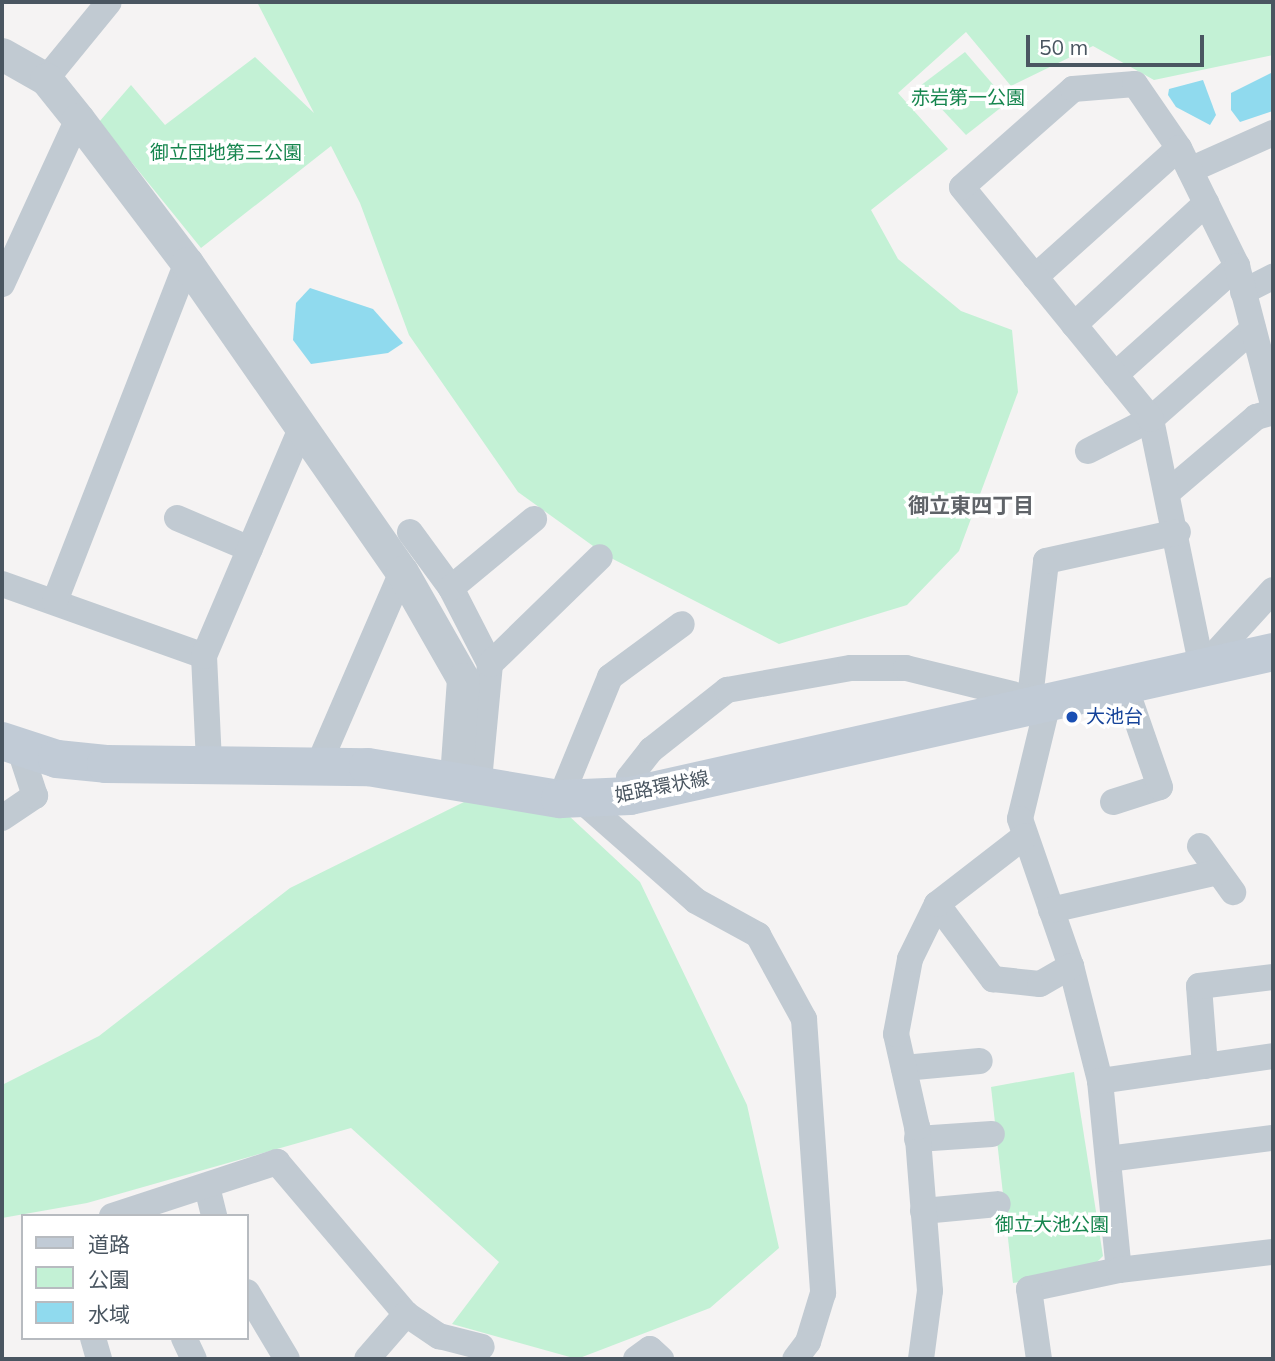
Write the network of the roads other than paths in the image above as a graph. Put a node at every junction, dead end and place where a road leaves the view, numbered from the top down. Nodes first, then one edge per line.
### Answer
1 (108, 2) edge
2 (2, 54) edge
3 (46, 79) junction
4 (78, 119) junction
5 (1273, 133) edge
6 (1185, 159) junction
7 (1206, 203) junction
8 (187, 263) junction
9 (1237, 266) junction
10 (1035, 277) junction
11 (1273, 277) edge
12 (2, 284) edge
13 (1243, 292) junction
14 (1074, 325) junction
15 (1253, 329) junction
16 (1115, 375) junction
17 (1273, 404) edge
18 (1273, 412) edge
19 (1151, 419) junction
20 (301, 429) junction
21 (1088, 452) dead end
22 (1168, 492) junction
23 (177, 517) dead end
24 (534, 519) dead end
25 (410, 532) dead end
26 (1178, 532) junction
27 (250, 549) junction
28 (600, 556) dead end
29 (402, 572) junction
30 (2, 584) edge
31 (451, 588) junction
32 (1273, 590) edge
33 (55, 601) junction
34 (682, 624) dead end
35 (1273, 652) edge
36 (204, 656) junction
37 (490, 664) junction
38 (1202, 668) junction
39 (1125, 686) junction
40 (1039, 700) junction
41 (10, 744) edge
42 (209, 763) junction
43 (318, 766) junction
44 (468, 779) junction
45 (630, 796) junction
46 (570, 799) junction
47 (1113, 802) dead end
48 (2, 818) edge
49 (1026, 835) junction
50 (1200, 846) dead end
51 (937, 904) junction
52 (1051, 910) junction
53 (1071, 967) junction
54 (1273, 976) edge
55 (1273, 1056) edge
56 (979, 1061) dead end
57 (1205, 1066) junction
58 (904, 1068) junction
59 (1100, 1081) junction
60 (992, 1135) dead end
61 (1273, 1138) edge
62 (917, 1139) junction
63 (1108, 1159) junction
64 (207, 1187) junction
65 (998, 1204) dead end
66 (142, 1211) edge
67 (923, 1211) junction
68 (124, 1214) edge
69 (214, 1214) edge
70 (1273, 1252) edge
71 (1119, 1270) junction
72 (248, 1294) edge
73 (406, 1314) junction
74 (94, 1340) edge
75 (185, 1340) edge
76 (482, 1347) dead end
77 (99, 1359) edge
78 (194, 1359) edge
79 (286, 1359) edge
80 (367, 1359) edge
81 (636, 1359) edge
82 (662, 1359) edge
83 (795, 1359) edge
84 (921, 1359) edge
85 (1039, 1359) edge

1 - 3 street
2 - 3 street
3 - 4 street
4 - 8 street
4 - 12 street
5 - 6 street
6 - 7 street
6 - 10 street
6 - 10 street
7 - 9 street
7 - 14 street
8 - 20 street
8 - 33 street
9 - 13 street
9 - 16 street
10 - 14 street
11 - 13 street
13 - 15 street
14 - 16 street
15 - 17 street
15 - 19 street
16 - 19 street
18 - 22 street
19 - 21 street
19 - 22 street
20 - 27 street
20 - 29 street
22 - 26 street
23 - 27 street
24 - 31 street
25 - 31 street
26 - 38 street
26 - 40 street
27 - 36 street
28 - 37 street
29 - 43 street
29 - 44 street
30 - 33 street
31 - 37 street
32 - 38 street
33 - 36 street
34 - 46 street
35 - 38 main road, 姫路環状線
36 - 42 street
37 - 44 street
38 - 39 main road, 姫路環状線
39 - 40 main road, 姫路環状線
39 - 47 street
40 - 45 main road, 姫路環状線
40 - 45 street
40 - 49 street
41 - 42 main road, 姫路環状線
41 - 48 street
42 - 43 main road, 姫路環状線
43 - 44 main road, 姫路環状線
44 - 46 main road, 姫路環状線
45 - 46 main road, 姫路環状線
46 - 83 street
49 - 51 street
49 - 52 street
50 - 52 street
51 - 53 street
51 - 58 street
52 - 53 street
53 - 59 street
54 - 57 street
55 - 57 street
56 - 58 street
57 - 59 street
58 - 62 street
59 - 63 street
60 - 62 street
61 - 63 street
62 - 67 street
63 - 71 street
64 - 66 street
64 - 69 street
64 - 73 street
65 - 67 street
66 - 68 street
67 - 84 street
70 - 71 street
71 - 85 street
72 - 79 street
73 - 76 street
73 - 80 street
74 - 77 street
75 - 78 street
81 - 82 street

